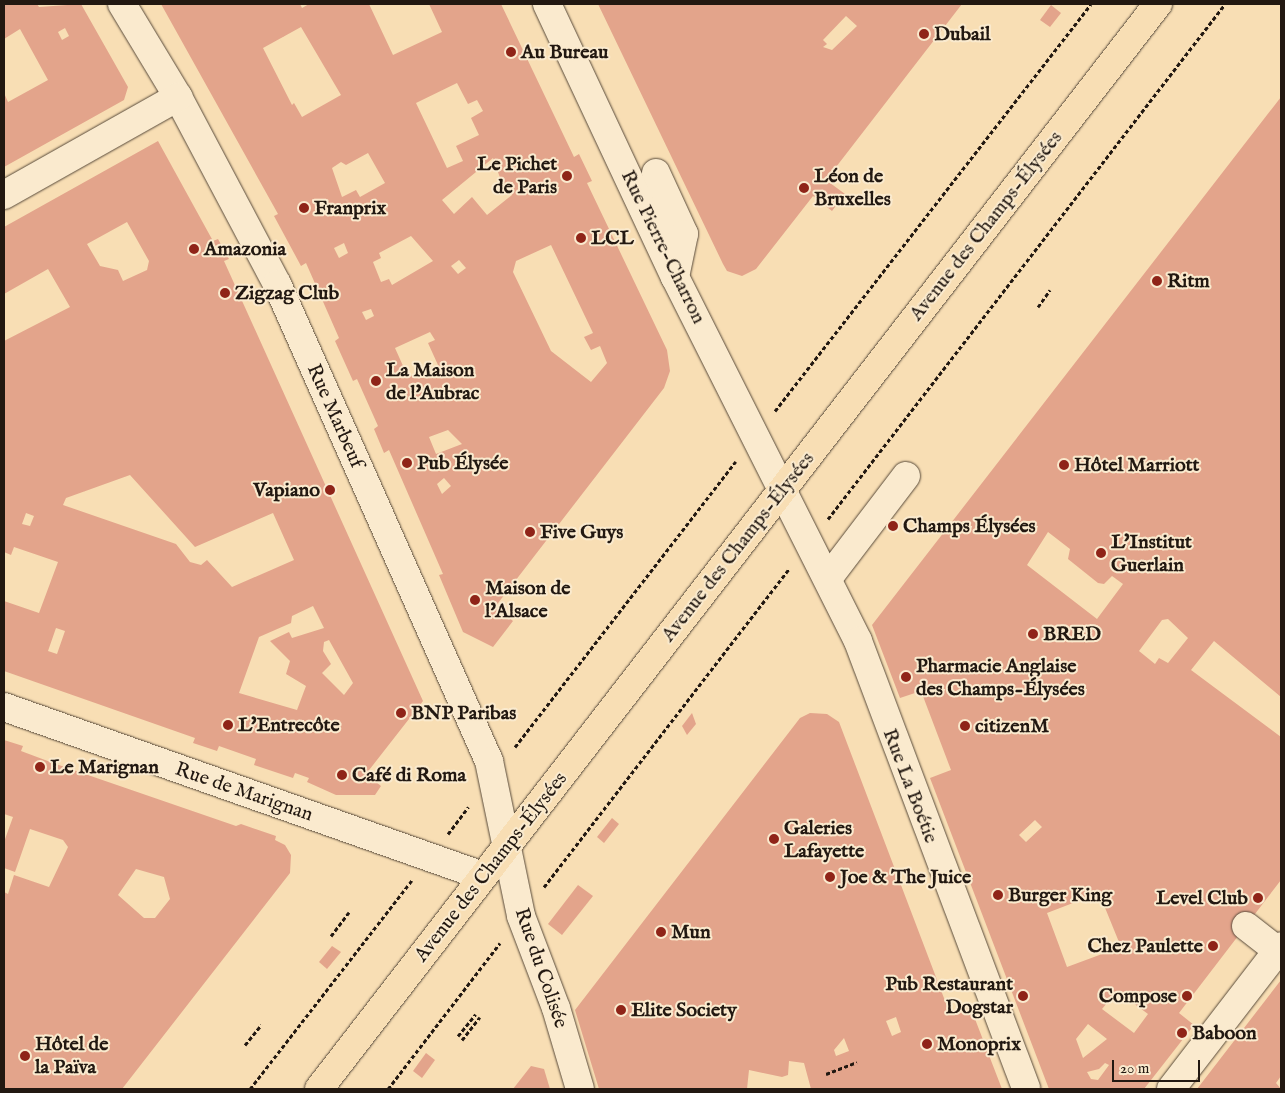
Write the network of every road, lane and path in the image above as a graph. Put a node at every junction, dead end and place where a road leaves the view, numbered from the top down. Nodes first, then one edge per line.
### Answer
1 (122, 4) edge
2 (547, 4) edge
3 (1091, 4) edge
4 (1158, 4) edge
5 (1226, 4) edge
6 (178, 96) junction
7 (656, 173) dead end
8 (4, 195) edge
9 (675, 277) junction
10 (1050, 290) dead end
11 (1038, 307) dead end
12 (756, 435) junction
13 (906, 476) dead end
14 (784, 488) junction
15 (823, 525) dead end
16 (792, 565) dead end
17 (828, 577) junction
18 (4, 708) edge
19 (506, 846) junction
20 (484, 876) junction
21 (538, 894) dead end
22 (349, 912) dead end
23 (1246, 926) dead end
24 (331, 936) dead end
25 (504, 939) dead end
26 (1279, 949) edge
27 (476, 1014) dead end
28 (480, 1017) dead end
29 (261, 1025) dead end
30 (458, 1036) dead end
31 (462, 1040) dead end
32 (245, 1046) dead end
33 (857, 1062) dead end
34 (826, 1074) dead end
35 (319, 1089) edge
36 (388, 1089) edge
37 (580, 1089) edge
38 (1026, 1089) edge
39 (1171, 1089) edge

1 - 6 street, Rue Marbeuf
2 - 9 street, Rue Pierre-Charron
3 - 12 path
4 - 14 main road, Avenue des Champs-Élysées
5 - 15 path
6 - 8 street
6 - 19 street, Rue Marbeuf
7 - 9 street
9 - 12 street, Rue Pierre-Charron
10 - 11 path
12 - 14 street, Rue Pierre-Charron
13 - 17 street
14 - 17 street, Rue La Boétie
14 - 19 main road, Avenue des Champs-Élysées
16 - 21 path
17 - 38 street, Rue La Boétie
18 - 20 street, Rue de Marignan
19 - 20 main road, Avenue des Champs-Élysées
19 - 37 street, Rue du Colisée
20 - 35 main road, Avenue des Champs-Élysées
22 - 24 path
23 - 26 street
25 - 36 path
26 - 39 street
27 - 30 path
28 - 31 path
29 - 32 path
33 - 34 path

